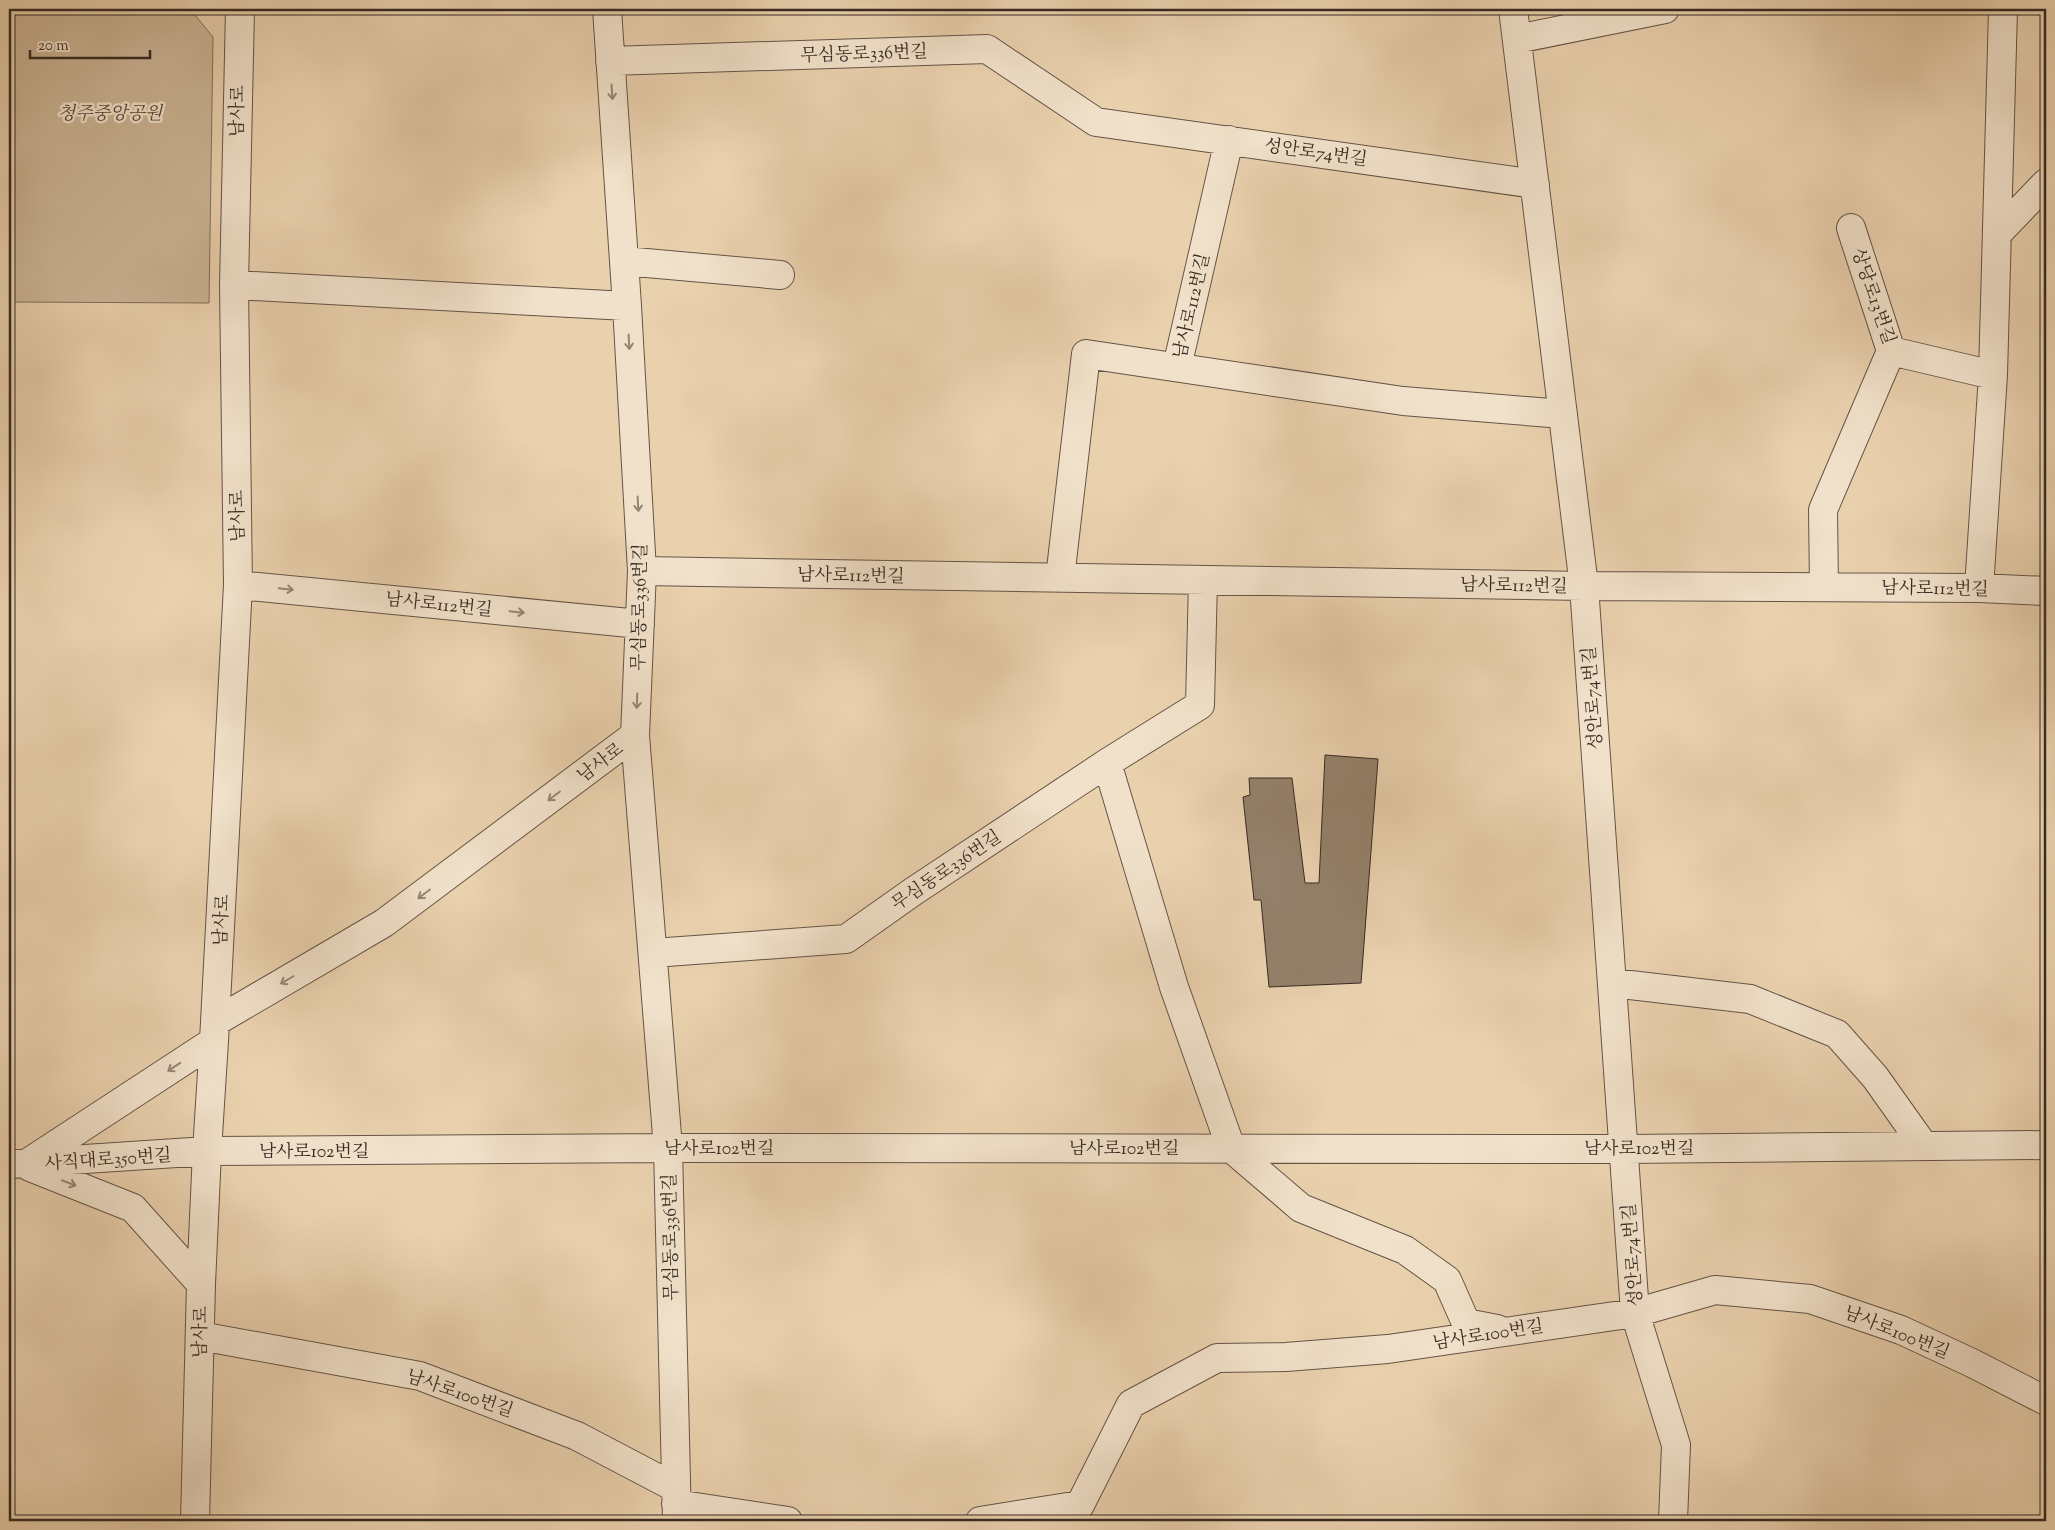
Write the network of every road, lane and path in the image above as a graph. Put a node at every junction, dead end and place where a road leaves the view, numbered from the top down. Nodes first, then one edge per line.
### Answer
1 (240, 9) edge
2 (607, 9) edge
3 (1513, 9) edge
4 (1665, 9) edge
5 (2003, 9) edge
6 (1517, 39) junction
7 (610, 61) junction
8 (1096, 122) joint
9 (1229, 140) junction
10 (2046, 183) edge
11 (1535, 184) junction
12 (1851, 228) dead end
13 (1997, 234) junction
14 (624, 261) junction
15 (780, 275) dead end
16 (234, 285) junction
17 (627, 306) junction
18 (1891, 351) junction
19 (1177, 367) junction
20 (1993, 375) junction
21 (1563, 414) junction
22 (642, 572) junction
23 (1060, 578) junction
24 (1203, 580) junction
25 (238, 585) junction
26 (1584, 586) junction
27 (1824, 587) junction
28 (1979, 588) junction
29 (2046, 591) edge
30 (640, 624) junction
31 (635, 735) junction
32 (1108, 763) junction
33 (653, 953) junction
34 (1613, 983) junction
35 (215, 1031) junction
36 (2046, 1145) edge
37 (1924, 1146) junction
38 (668, 1148) junction
39 (1231, 1148) junction
40 (1625, 1149) junction
41 (207, 1151) junction
42 (16, 1164) edge
43 (201, 1284) junction
44 (1636, 1313) junction
45 (1506, 1331) junction
46 (200, 1336) junction
47 (2046, 1401) edge
48 (676, 1505) edge
49 (195, 1521) edge
50 (788, 1521) edge
51 (980, 1521) edge
52 (1673, 1521) edge

1 - 16 street, 남사로
2 - 7 street, 무심동로336번길
3 - 6 street, 성안로74번길
4 - 6 street
5 - 13 street
6 - 11 street, 성안로74번길
7 - 8 street, 무심동로336번길
7 -> 14 street, 무심동로336번길
8 - 9 street, 성안로74번길
9 - 11 street, 성안로74번길
9 - 19 street, 남사로112번길
10 - 13 street
11 - 21 street, 성안로74번길
12 - 18 street, 상당로13번길
13 - 20 street
14 - 15 street
14 - 17 street, 무심동로336번길
16 - 17 street
16 - 25 street, 남사로
17 -> 22 street, 무심동로336번길
18 - 20 street, 상당로13번길
18 - 27 street
19 - 21 street
19 - 23 street, 남사로112번길
20 - 28 street
21 - 26 street, 성안로74번길
22 - 23 street, 남사로112번길
22 - 30 street, 무심동로336번길
23 - 24 street, 남사로112번길
24 - 26 street, 남사로112번길
24 - 32 street
25 -> 30 street, 남사로112번길
25 - 35 street, 남사로
26 - 27 street, 남사로112번길
26 - 34 street, 성안로74번길
27 - 28 street, 남사로112번길
28 - 29 street, 남사로112번길
30 -> 31 street, 무심동로336번길
31 - 33 street, 무심동로336번길
31 -> 35 street, 남사로
32 - 33 street, 무심동로336번길
32 - 39 street
33 - 38 street, 무심동로336번길
34 - 37 street
34 - 40 street, 성안로74번길
35 - 41 street, 남사로
35 -> 42 street
36 - 37 street, 남사로102번길
37 - 40 street, 남사로102번길
38 - 39 street, 남사로102번길
38 - 41 street, 남사로102번길
38 - 48 street, 무심동로336번길
39 - 40 street, 남사로102번길
39 - 45 street
40 - 44 street, 성안로74번길
41 - 42 street, 사직대로350번길
41 - 43 street, 남사로
42 -> 43 street
43 - 46 street, 남사로
44 - 45 street, 남사로100번길
44 - 47 street, 남사로100번길
44 - 52 street, 성안로74번길
45 - 51 street, 남사로100번길
46 - 48 street, 남사로100번길
46 - 49 street, 남사로
48 - 50 street, 남사로100번길

